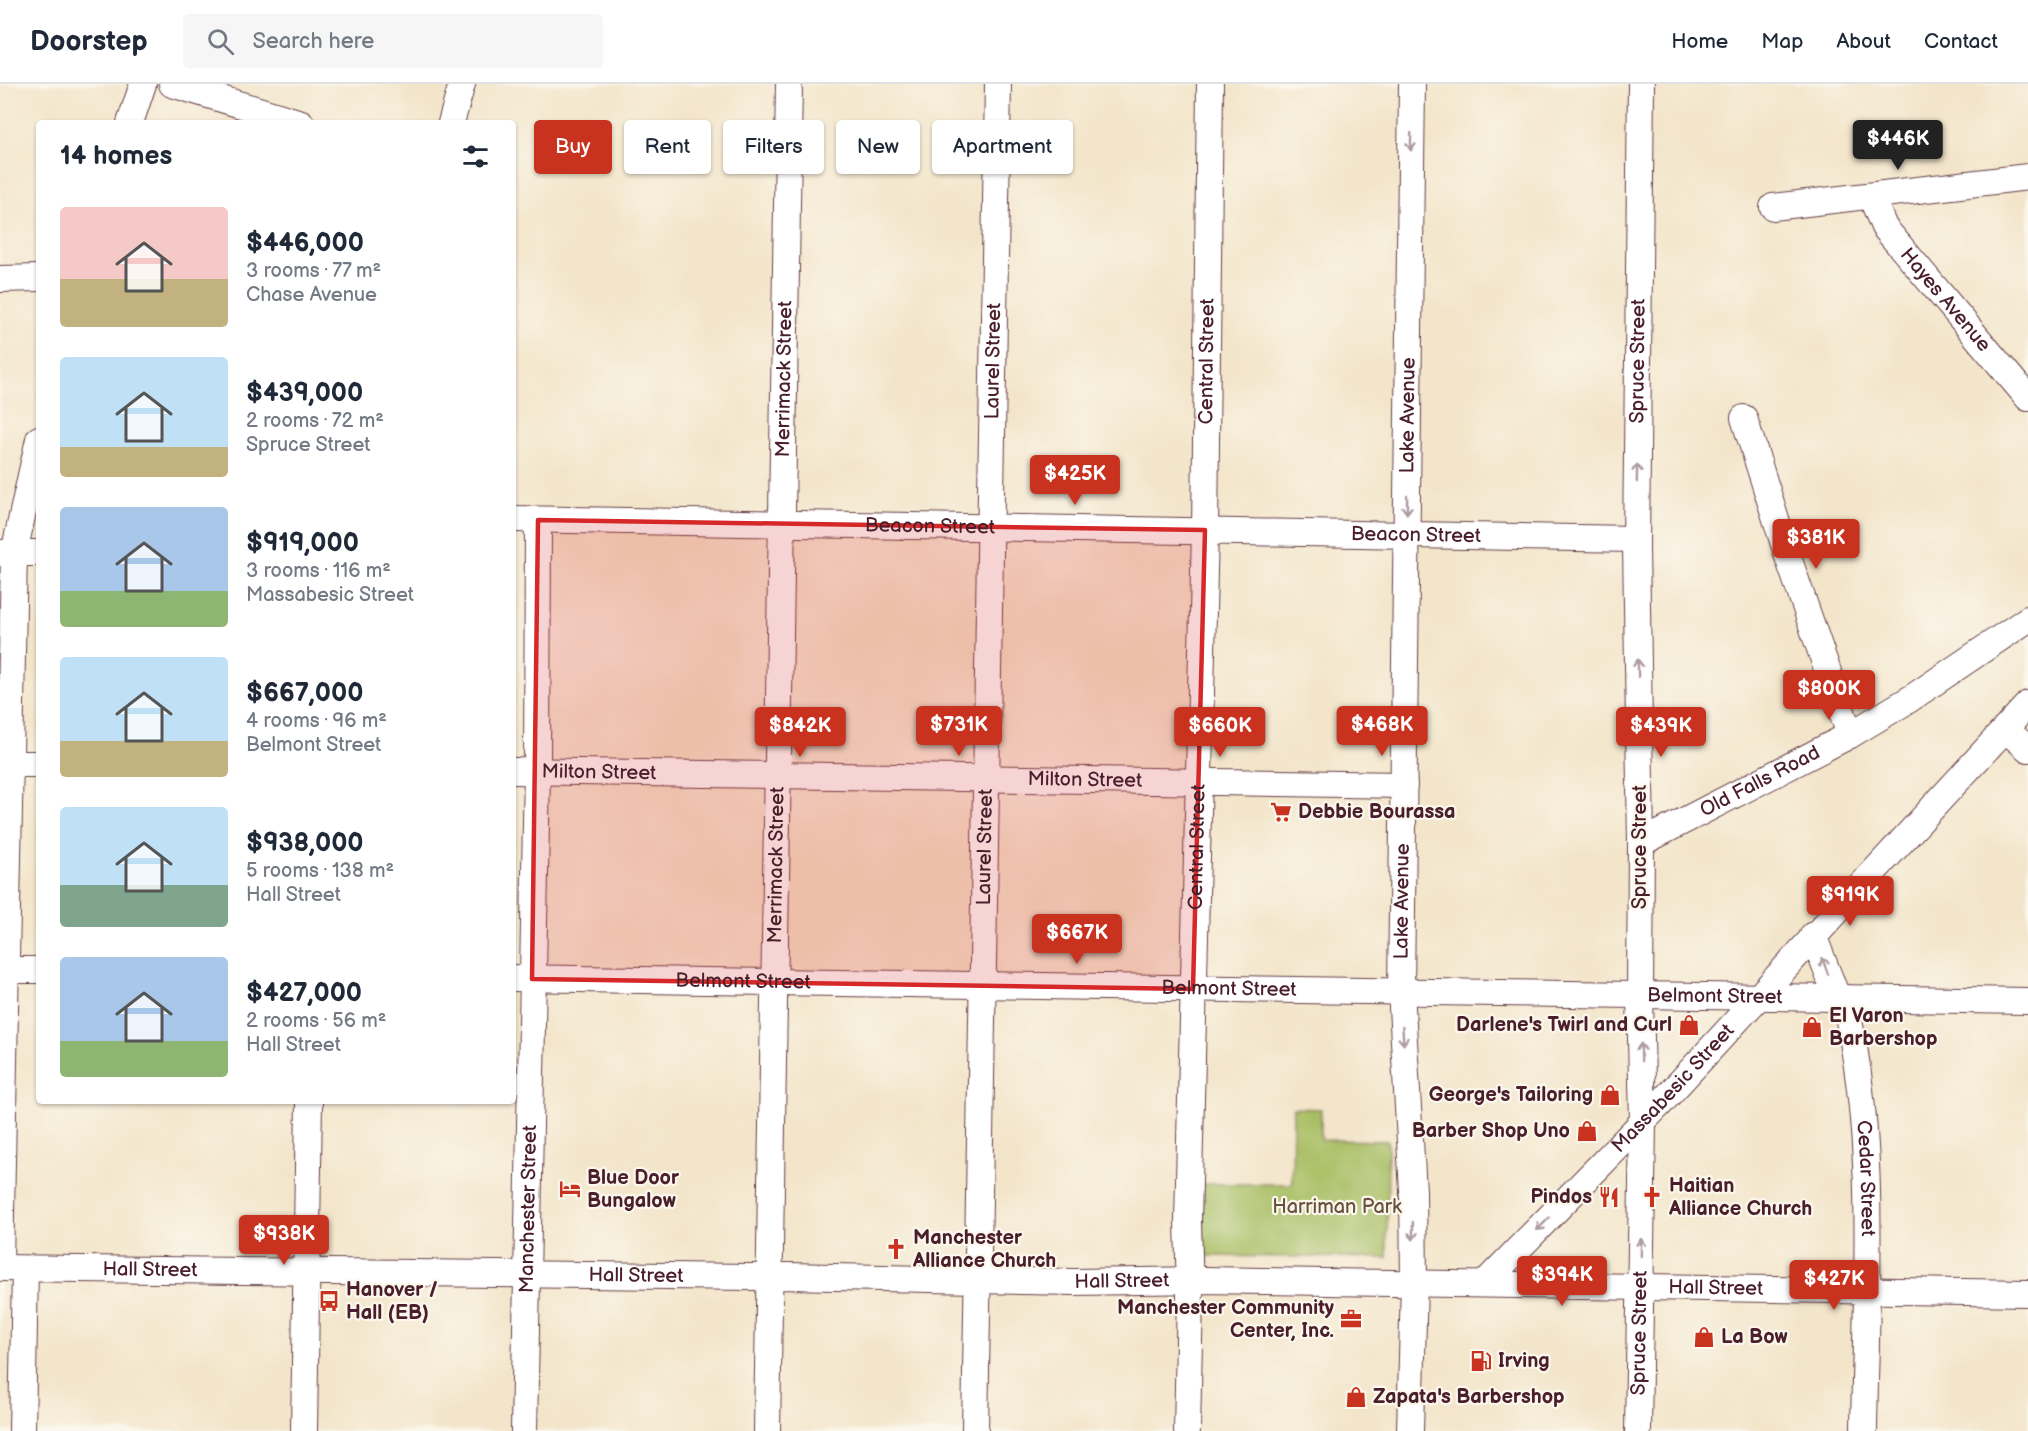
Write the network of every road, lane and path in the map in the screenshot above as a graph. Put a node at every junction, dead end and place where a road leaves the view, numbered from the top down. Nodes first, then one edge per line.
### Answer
1 (143, 84) edge
2 (172, 84) edge
3 (462, 84) edge
4 (789, 84) edge
5 (998, 84) edge
6 (1210, 84) edge
7 (1412, 84) edge
8 (1641, 84) edge
9 (131, 120) edge
10 (291, 120) edge
11 (452, 120) edge
12 (2028, 177) edge
13 (1871, 196) junction
14 (1773, 207) dead end
15 (36, 278) edge
16 (0, 279) edge
17 (2028, 398) edge
18 (1744, 418) dead end
19 (36, 455) edge
20 (516, 519) edge
21 (538, 520) junction
22 (782, 523) junction
23 (991, 526) junction
24 (1205, 530) junction
25 (1406, 534) junction
26 (1636, 539) junction
27 (18, 553) edge
28 (2028, 619) edge
29 (2028, 704) edge
30 (2005, 729) junction
31 (1850, 735) junction
32 (2028, 749) edge
33 (10, 764) junction
34 (36, 764) edge
35 (525, 771) edge
36 (778, 775) junction
37 (987, 780) junction
38 (1198, 782) junction
39 (1404, 785) junction
40 (1641, 843) junction
41 (1814, 935) junction
42 (3, 970) edge
43 (36, 970) edge
44 (523, 979) edge
45 (774, 983) junction
46 (983, 985) junction
47 (1192, 989) junction
48 (1401, 991) junction
49 (1640, 996) junction
50 (1758, 998) junction
51 (1840, 998) junction
52 (2028, 1001) edge
53 (309, 1104) edge
54 (1643, 1122) junction
55 (8, 1267) edge
56 (306, 1273) junction
57 (527, 1274) junction
58 (769, 1277) junction
59 (978, 1280) junction
60 (1189, 1280) junction
61 (1414, 1283) junction
62 (1484, 1284) junction
63 (1641, 1286) junction
64 (1866, 1289) junction
65 (2028, 1293) edge
66 (22, 1431) edge
67 (304, 1431) edge
68 (524, 1431) edge
69 (766, 1431) edge
70 (975, 1431) edge
71 (1187, 1431) edge
72 (1410, 1431) edge
73 (1638, 1431) edge
74 (1864, 1431) edge

1 - 9 street
2 - 10 street
3 - 11 street
4 - 22 street, Merrimack Street
5 - 23 street, Laurel Street
6 - 24 street, Central Street
7 -> 25 street, Lake Avenue
26 -> 8 street, Spruce Street
12 - 13 street
13 - 14 street
13 - 17 street, Hayes Avenue
15 - 16 street
18 - 31 street
19 - 27 street
20 - 21 street, Beacon Street
21 - 22 street, Beacon Street
21 - 35 street, Manchester Street
22 - 23 street, Beacon Street
22 - 36 street, Merrimack Street
23 - 24 street, Beacon Street
23 - 37 street, Laurel Street
24 - 25 street, Beacon Street
24 - 38 street, Central Street
25 - 26 street, Beacon Street
25 - 39 street, Lake Avenue
40 -> 26 street, Spruce Street
27 - 33 street
28 - 31 street, Old Falls Road
29 - 30 street, Massabesic Street
30 - 32 street
30 - 41 street, Massabesic Street
31 - 40 street, Old Falls Road
33 - 34 street
33 - 42 street
35 - 36 street, Milton Street
35 - 44 street, Manchester Street
36 - 37 street, Milton Street
36 - 45 street, Merrimack Street
37 - 38 street, Milton Street
37 - 46 street, Laurel Street
38 - 39 street, Milton Street
38 - 47 street, Central Street
39 - 48 street, Lake Avenue
40 - 49 street, Spruce Street
41 - 50 street, Massabesic Street
51 -> 41 street
42 - 43 street
42 - 55 street
44 - 45 street, Belmont Street
44 - 57 street, Manchester Street
45 - 46 street, Belmont Street
45 - 58 street, Merrimack Street
46 - 47 street, Belmont Street
46 - 59 street, Laurel Street
47 - 48 street, Belmont Street
47 - 60 street, Central Street
48 - 49 street, Belmont Street
48 -> 61 street, Lake Avenue
49 - 50 street, Belmont Street
54 -> 49 street, Spruce Street
50 - 51 street, Belmont Street
50 - 54 street, Massabesic Street
51 - 52 street, Belmont Street
51 - 64 street, Cedar Street
53 - 56 street
54 -> 62 street, Massabesic Street
63 -> 54 street, Spruce Street
55 - 56 street, Hall Street
55 - 66 street
56 - 57 street, Hall Street
56 - 67 street
57 - 58 street, Hall Street
57 - 68 street, Manchester Street
58 - 59 street, Hall Street
58 - 69 street, Merrimack Street
59 - 60 street, Hall Street
59 - 70 street, Laurel Street
60 - 61 street, Hall Street
60 - 71 street, Central Street
61 - 62 street, Hall Street
61 - 72 street, Lake Avenue
62 - 63 street, Hall Street
63 - 64 street, Hall Street
63 - 73 street, Spruce Street
64 - 65 street, Hall Street
64 - 74 street, Cedar Street

